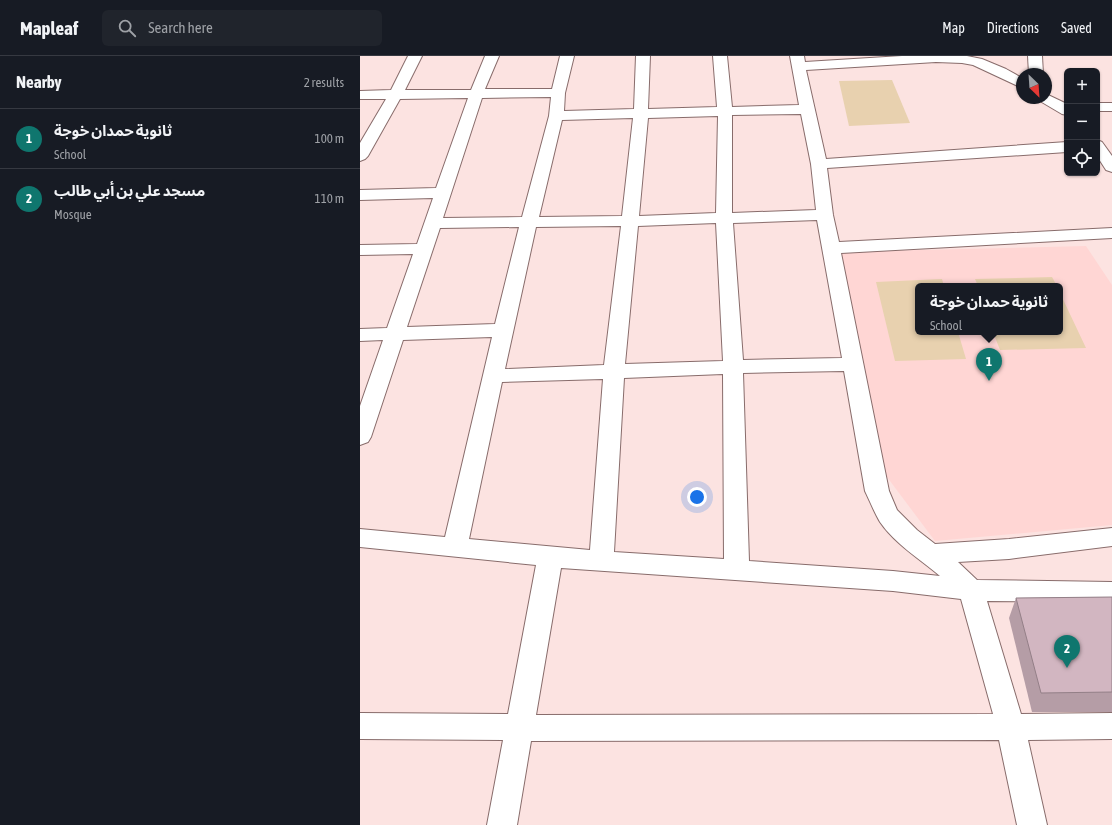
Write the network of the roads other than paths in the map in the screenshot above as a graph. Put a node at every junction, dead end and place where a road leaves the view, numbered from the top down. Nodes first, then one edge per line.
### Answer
1 (415, 56) edge
2 (492, 56) edge
3 (567, 56) edge
4 (643, 56) edge
5 (720, 56) edge
6 (1035, 56) edge
7 (798, 61) edge
8 (1036, 68) edge
9 (1016, 81) edge
10 (478, 93) junction
11 (558, 93) junction
12 (396, 94) junction
13 (360, 95) edge
14 (1052, 102) edge
15 (1100, 107) edge
16 (1112, 107) edge
17 (1064, 108) edge
18 (807, 109) junction
19 (726, 111) junction
20 (641, 114) junction
21 (556, 116) junction
22 (1064, 147) edge
23 (1100, 149) edge
24 (360, 156) edge
25 (819, 164) junction
26 (1112, 167) edge
27 (444, 193) junction
28 (360, 195) edge
29 (826, 216) junction
30 (724, 219) junction
31 (529, 221) junction
32 (630, 221) junction
33 (433, 223) junction
34 (1112, 233) edge
35 (832, 248) junction
36 (424, 249) junction
37 (360, 250) edge
38 (503, 330) junction
39 (395, 334) junction
40 (360, 335) edge
41 (854, 364) junction
42 (733, 367) junction
43 (614, 371) junction
44 (494, 376) junction
45 (360, 437) edge
46 (1112, 537) edge
47 (360, 538) edge
48 (455, 548) junction
49 (930, 554) junction
50 (550, 557) junction
51 (601, 561) junction
52 (737, 570) junction
53 (971, 590) junction
54 (1112, 592) edge
55 (360, 726) edge
56 (1112, 726) edge
57 (520, 728) junction
58 (1011, 728) junction
59 (502, 825) edge
60 (1032, 825) edge

1 - 12 street
2 - 10 street
3 - 11 street
4 - 20 street
5 - 19 street
6 - 8 street
7 - 9 street
7 - 18 street
10 - 11 street
10 - 12 street
10 - 27 street
11 - 21 street
12 - 13 street
12 - 24 street
14 - 17 street
15 - 16 street
18 - 19 street
18 - 25 street
19 - 20 street
19 - 30 street
20 - 21 street
20 - 32 street
21 - 31 street
22 - 25 street
23 - 26 street
25 - 29 street
27 - 28 street
27 - 33 street
29 - 30 street
29 - 35 street
30 - 32 street
30 - 42 street
31 - 32 street
31 - 33 street
31 - 38 street
32 - 43 street
33 - 36 street
34 - 35 street
35 - 41 street
36 - 37 street
36 - 39 street
38 - 39 street
38 - 44 street
39 - 40 street
39 - 45 street
41 - 42 street
41 - 49 street
42 - 43 street
42 - 52 street
43 - 44 street
43 - 51 street
44 - 48 street
46 - 49 street
47 - 48 street
48 - 50 street
49 - 53 street
50 - 51 street
50 - 57 street
51 - 52 street
52 - 53 street
53 - 54 street
53 - 58 street
55 - 57 street
56 - 58 street
57 - 58 street
57 - 59 street
58 - 60 street

